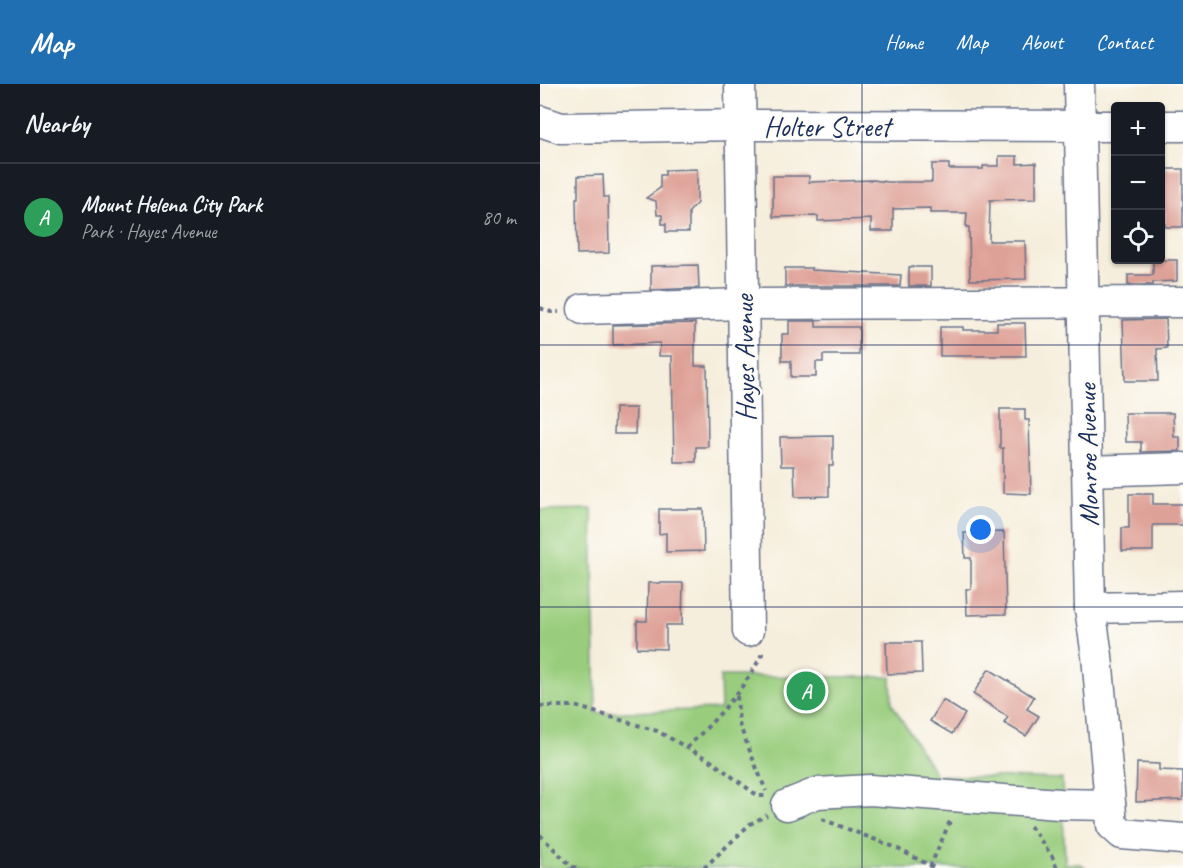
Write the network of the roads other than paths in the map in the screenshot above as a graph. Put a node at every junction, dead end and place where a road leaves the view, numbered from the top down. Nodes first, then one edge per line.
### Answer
1 (740, 84) edge
2 (1079, 84) edge
3 (540, 121) edge
4 (741, 125) junction
5 (1080, 126) junction
6 (1111, 126) edge
7 (1165, 126) edge
8 (1183, 126) edge
9 (1084, 301) junction
10 (1183, 302) edge
11 (743, 304) junction
12 (583, 309) dead end
13 (1183, 468) edge
14 (1088, 471) junction
15 (1183, 606) edge
16 (1090, 608) junction
17 (748, 631) road end
18 (773, 806) road end
19 (1111, 815) junction
20 (1183, 838) edge

1 - 4 street, Hayes Avenue
2 - 5 street, Monroe Avenue
3 - 4 street, Holter Street
4 - 5 street, Holter Street
4 - 11 street, Hayes Avenue
5 - 6 street, Holter Street
5 - 9 street, Monroe Avenue
7 - 8 street
9 - 10 street
9 - 11 street
9 - 14 street, Monroe Avenue
11 - 12 street
11 - 17 street, Hayes Avenue
13 - 14 street
14 - 16 street, Monroe Avenue
15 - 16 street
16 - 19 street, Monroe Avenue
18 - 19 street
19 - 20 street

